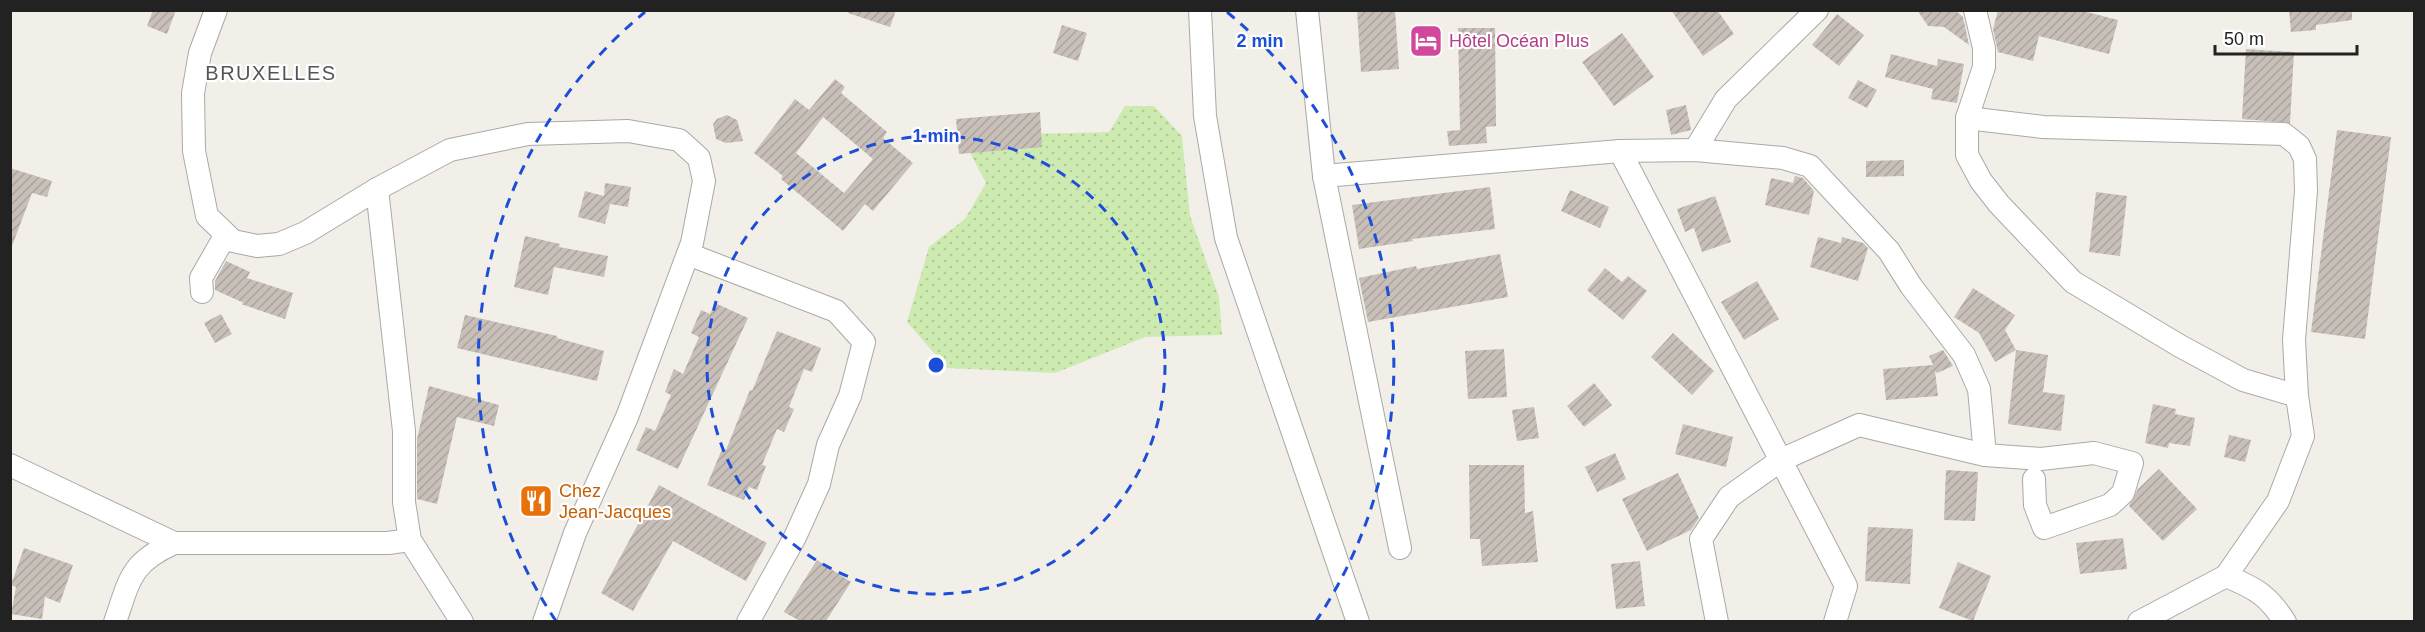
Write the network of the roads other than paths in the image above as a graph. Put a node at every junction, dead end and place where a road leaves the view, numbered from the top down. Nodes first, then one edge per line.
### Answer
1 (216, 10) edge
2 (1200, 10) edge
3 (1306, 10) edge
4 (1817, 10) edge
5 (1975, 10) edge
6 (1967, 118) junction
7 (1695, 150) junction
8 (1620, 151) junction
9 (1324, 176) junction
10 (377, 189) junction
11 (225, 236) junction
12 (688, 254) junction
13 (202, 292) dead end
14 (2297, 396) junction
15 (1985, 455) junction
16 (1781, 460) junction
17 (10, 465) edge
18 (2034, 479) dead end
19 (410, 540) junction
20 (174, 543) junction
21 (1400, 548) dead end
22 (2226, 576) junction
23 (115, 621) edge
24 (462, 621) edge
25 (544, 621) edge
26 (748, 621) edge
27 (1358, 621) edge
28 (1717, 621) edge
29 (1835, 621) edge
30 (2139, 621) edge
31 (2285, 621) edge

1 - 11 street
2 - 27 street
3 - 9 street
4 - 7 street
5 - 6 street
6 - 14 street
6 - 14 street
7 - 8 street
7 - 15 street
8 - 9 street
8 - 16 street
9 - 21 street
10 - 11 street
10 - 12 street
10 - 19 street
11 - 13 street
12 - 25 street
12 - 26 street
14 - 22 street
15 - 16 street
15 - 18 street
16 - 28 street
16 - 29 street
17 - 20 street
19 - 20 street
19 - 24 street
20 - 23 street
22 - 30 street
22 - 31 street

